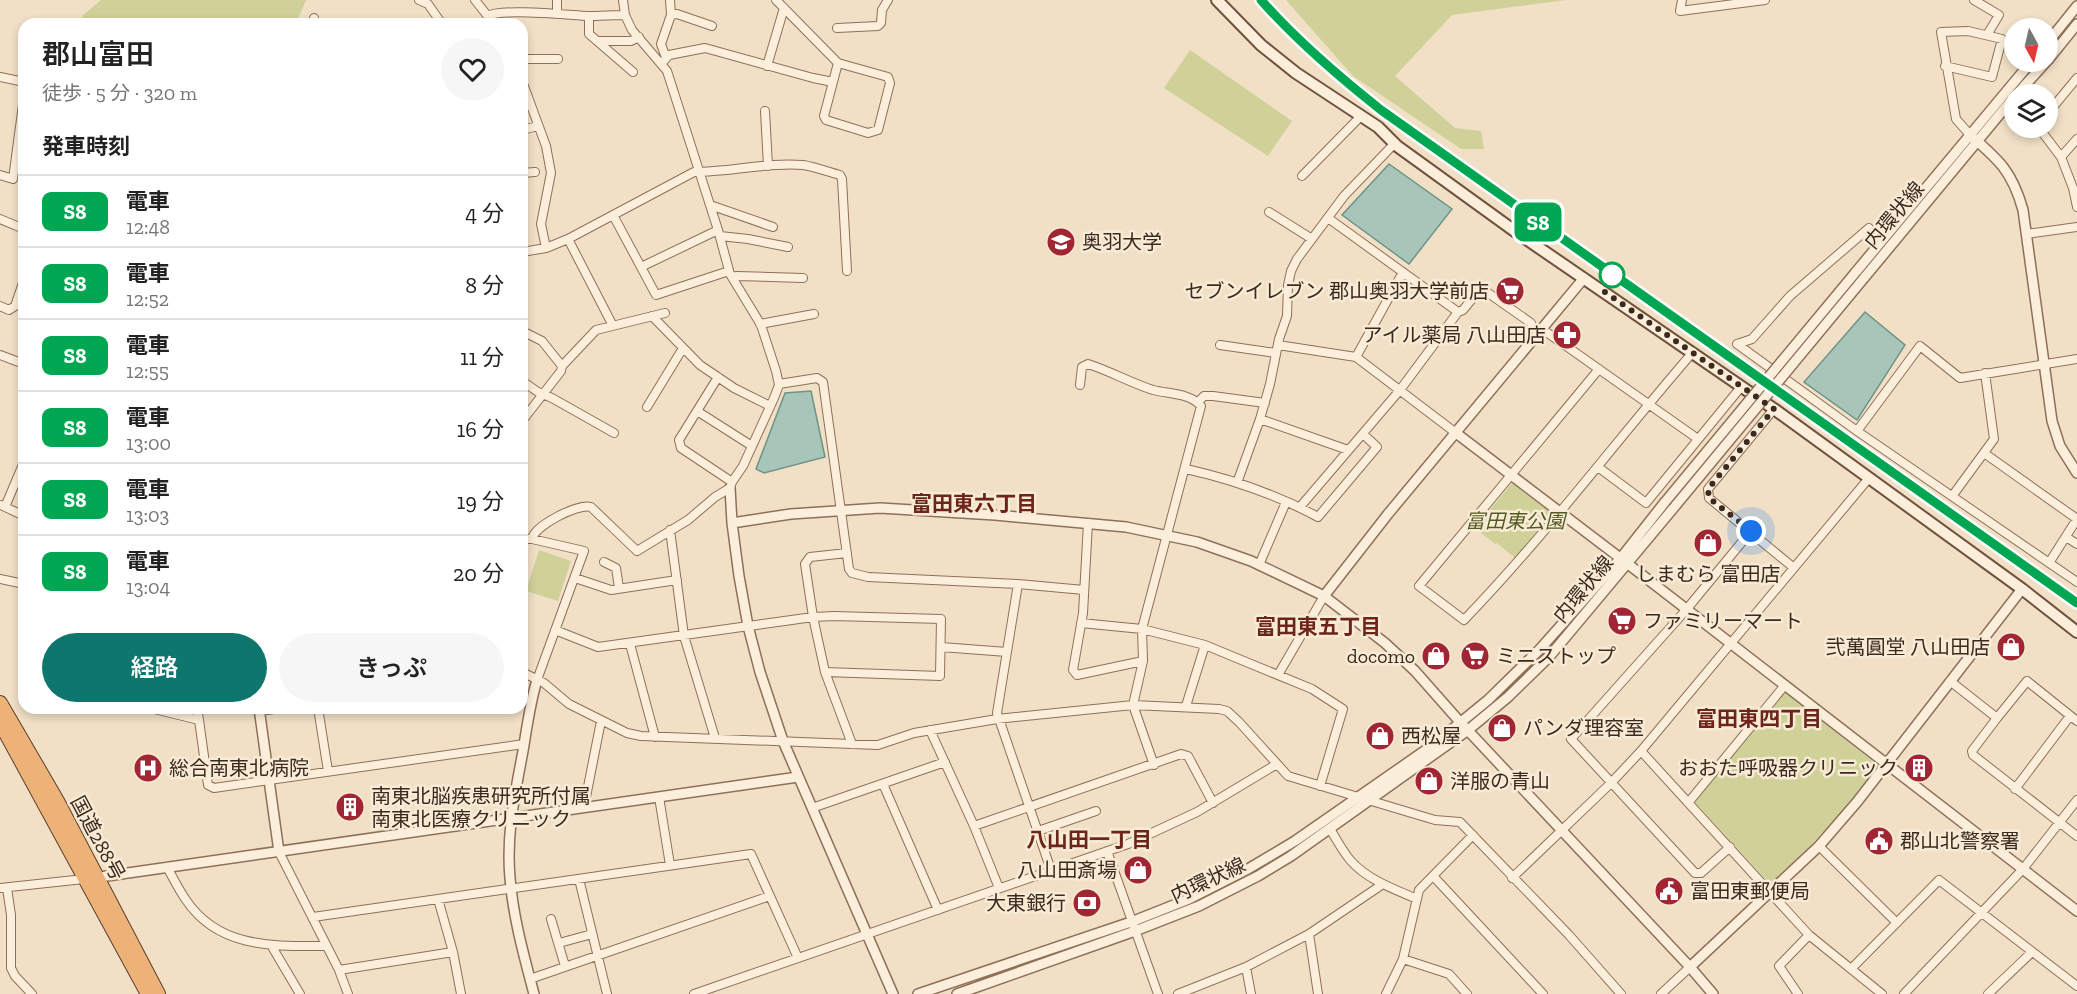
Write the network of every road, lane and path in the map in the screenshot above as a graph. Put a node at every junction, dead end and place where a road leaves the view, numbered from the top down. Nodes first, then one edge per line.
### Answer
1 (419, 0) edge
2 (476, 0) edge
3 (557, 0) edge
4 (623, 0) edge
5 (670, 0) edge
6 (776, 0) edge
7 (888, 0) edge
8 (1217, 0) edge
9 (1682, 0) edge
10 (1765, 0) edge
11 (1980, 1) edge
12 (2077, 6) edge
13 (784, 8) junction
14 (556, 14) junction
15 (625, 15) junction
16 (671, 15) junction
17 (488, 16) joint
18 (590, 16) junction
19 (440, 18) edge
20 (2077, 24) edge
21 (712, 26) dead end
22 (837, 28) dead end
23 (2058, 30) edge
24 (1987, 35) junction
25 (639, 37) junction
26 (598, 41) junction
27 (2058, 47) edge
28 (528, 59) edge
29 (558, 59) dead end
30 (663, 61) junction
31 (837, 63) junction
32 (767, 66) junction
33 (1945, 66) junction
34 (633, 72) dead end
35 (2023, 72) edge
36 (2037, 72) edge
37 (0, 77) edge
38 (2077, 78) edge
39 (18, 80) edge
40 (833, 82) junction
41 (2027, 84) edge
42 (528, 98) edge
43 (2058, 101) edge
44 (2004, 108) edge
45 (765, 111) dead end
46 (1361, 116) junction
47 (538, 126) junction
48 (528, 128) edge
49 (2047, 138) edge
50 (1973, 139) junction
51 (2077, 139) edge
52 (18, 142) edge
53 (1395, 143) junction
54 (2061, 157) junction
55 (768, 166) junction
56 (535, 172) dead end
57 (699, 172) junction
58 (528, 173) edge
59 (0, 175) edge
60 (1302, 176) dead end
61 (2075, 188) edge
62 (710, 205) junction
63 (2077, 207) edge
64 (1269, 212) dead end
65 (613, 215) junction
66 (1328, 218) junction
67 (0, 219) edge
68 (18, 226) edge
69 (773, 227) dead end
70 (2077, 227) edge
71 (1869, 228) dead end
72 (719, 233) junction
73 (2026, 234) junction
74 (568, 239) junction
75 (1312, 239) junction
76 (546, 248) junction
77 (788, 248) dead end
78 (528, 251) edge
79 (641, 267) junction
80 (847, 271) dead end
81 (1403, 272) junction
82 (731, 274) junction
83 (803, 278) dead end
84 (1584, 278) junction
85 (18, 297) edge
86 (0, 306) edge
87 (1458, 312) junction
88 (665, 313) dead end
89 (814, 314) dead end
90 (652, 316) junction
91 (1531, 322) dead end
92 (612, 324) junction
93 (760, 324) junction
94 (1542, 329) junction
95 (528, 334) edge
96 (1220, 345) dead end
97 (683, 348) junction
98 (1277, 349) junction
99 (1693, 352) junction
100 (0, 355) edge
101 (1356, 357) junction
102 (2077, 360) edge
103 (18, 362) edge
104 (2044, 364) junction
105 (562, 366) junction
106 (1599, 369) junction
107 (1985, 373) junction
108 (718, 377) junction
109 (779, 384) junction
110 (528, 385) edge
111 (1080, 385) dead end
112 (1741, 387) junction
113 (1400, 390) junction
114 (543, 394) junction
115 (1198, 402) junction
116 (1265, 403) junction
117 (1647, 405) junction
118 (770, 406) junction
119 (647, 407) dead end
120 (1774, 409) junction
121 (697, 411) junction
122 (528, 413) edge
123 (1260, 419) junction
124 (1857, 431) junction
125 (614, 433) dead end
126 (1456, 433) junction
127 (1363, 434) junction
128 (1698, 439) junction
129 (752, 446) junction
130 (1348, 450) junction
131 (1984, 453) junction
132 (1598, 466) junction
133 (1186, 469) junction
134 (2077, 473) edge
135 (18, 474) edge
136 (1512, 475) junction
137 (1869, 478) junction
138 (1237, 483) junction
139 (731, 485) junction
140 (1953, 495) junction
141 (1286, 502) junction
142 (2, 506) edge
143 (1300, 507) junction
144 (841, 510) junction
145 (1560, 512) junction
146 (18, 513) edge
147 (2077, 519) edge
148 (732, 523) junction
149 (1088, 523) junction
150 (670, 530) junction
151 (1751, 531) junction
152 (1168, 535) junction
153 (2066, 537) junction
154 (528, 539) edge
155 (532, 539) junction
156 (2077, 544) edge
157 (847, 553) junction
158 (1624, 561) junction
159 (604, 562) dead end
160 (2049, 562) junction
161 (1259, 565) junction
162 (1794, 568) junction
163 (575, 578) junction
164 (0, 579) edge
165 (677, 580) junction
166 (2077, 582) edge
167 (18, 583) edge
168 (1018, 584) junction
169 (619, 588) junction
170 (2022, 589) junction
171 (1084, 591) junction
172 (1324, 596) junction
173 (1686, 610) junction
174 (813, 617) junction
175 (1082, 623) junction
176 (748, 626) junction
177 (1142, 628) junction
178 (555, 630) junction
179 (2077, 632) edge
180 (684, 636) junction
181 (630, 644) junction
182 (1731, 644) junction
183 (1205, 645) junction
184 (941, 648) junction
185 (1007, 652) junction
186 (1143, 661) junction
187 (825, 672) junction
188 (528, 675) edge
189 (1278, 675) junction
190 (537, 680) junction
191 (1950, 681) junction
192 (1785, 685) junction
193 (0, 703) edge
194 (1132, 705) junction
195 (1186, 706) junction
196 (174, 714) edge
197 (198, 714) edge
198 (260, 714) edge
199 (319, 714) edge
200 (997, 718) junction
201 (1997, 718) junction
202 (2074, 718) edge
203 (199, 720) junction
204 (601, 721) junction
205 (0, 722) edge
206 (1460, 722) junction
207 (930, 730) junction
208 (1468, 730) junction
209 (655, 736) junction
210 (715, 738) junction
211 (783, 741) junction
212 (524, 744) junction
213 (852, 744) junction
214 (1641, 750) junction
215 (945, 762) junction
216 (1277, 764) junction
217 (1886, 764) junction
218 (1154, 765) junction
219 (328, 771) junction
220 (798, 777) junction
221 (270, 779) junction
222 (1611, 783) junction
223 (883, 784) junction
224 (1320, 786) junction
225 (2015, 789) junction
226 (659, 797) junction
227 (1356, 797) junction
228 (1371, 800) junction
229 (2077, 800) edge
230 (1213, 803) junction
231 (1688, 803) junction
232 (584, 807) junction
233 (1030, 807) junction
234 (812, 808) junction
235 (1096, 811) dead end
236 (510, 818) junction
237 (2059, 822) junction
238 (974, 826) junction
239 (1330, 829) junction
240 (1038, 831) junction
241 (1561, 831) junction
242 (1473, 836) junction
243 (2077, 836) edge
244 (1819, 846) junction
245 (1730, 847) junction
246 (1107, 851) junction
247 (279, 852) junction
248 (670, 866) junction
249 (167, 867) junction
250 (2023, 869) junction
251 (1051, 870) junction
252 (1434, 877) junction
253 (1512, 878) junction
254 (90, 879) junction
255 (579, 879) junction
256 (1383, 884) junction
257 (4, 888) edge
258 (511, 888) junction
259 (999, 888) junction
260 (1770, 891) junction
261 (770, 896) junction
262 (438, 899) junction
263 (1417, 899) junction
264 (938, 910) junction
265 (2077, 911) edge
266 (1982, 913) junction
267 (313, 917) junction
268 (551, 919) dead end
269 (1898, 923) junction
270 (1133, 926) junction
271 (592, 934) junction
272 (1309, 934) junction
273 (868, 935) junction
274 (1809, 935) junction
275 (559, 943) junction
276 (271, 945) junction
277 (326, 946) junction
278 (453, 952) junction
279 (2032, 952) junction
280 (597, 955) junction
281 (798, 958) junction
282 (1403, 959) junction
283 (565, 966) junction
284 (1246, 967) junction
285 (1690, 967) junction
286 (1851, 969) junction
287 (339, 970) junction
288 (530, 979) junction
289 (2077, 986) edge
290 (32, 994) edge
291 (148, 994) edge
292 (158, 994) edge
293 (300, 994) edge
294 (348, 994) edge
295 (461, 994) edge
296 (534, 994) edge
297 (607, 994) edge
298 (694, 994) edge
299 (894, 994) edge
300 (918, 994) edge
301 (957, 994) edge
302 (1158, 994) edge
303 (1178, 994) edge
304 (1251, 994) edge
305 (1318, 994) edge
306 (1386, 994) edge
307 (1466, 994) edge
308 (1543, 994) edge
309 (1621, 994) edge
310 (1661, 994) edge
311 (1713, 994) edge
312 (1798, 994) edge
313 (1882, 994) edge
314 (1904, 994) edge
315 (1988, 994) edge

1 - 19 street
2 - 17 street
3 - 14 street
4 - 15 street
5 - 16 street
6 - 13 street
7 - 22 street
8 - 46 main road
9 - 10 street
11 - 24 street
12 - 23 street
13 - 31 street
13 - 32 street
14 - 17 street
14 - 18 street
15 - 18 street
15 - 25 street
16 - 21 street
16 - 30 street
18 - 26 street
20 - 27 street, 内環状線
24 - 33 street
24 - 33 street
25 - 26 street
25 - 30 street
26 - 34 street
28 - 29 street
30 - 32 street
30 - 57 street
31 - 40 street
31 - 40 street
32 - 40 street
33 - 50 street
35 - 50 street, 内環状線
36 - 41 street, 内環状線
37 - 39 street
38 - 43 street
42 - 47 street
44 - 50 street, 内環状線
45 - 55 street
46 - 53 main road
46 - 60 street
47 - 48 street
47 - 76 street
49 - 54 street
50 - 73 street
50 - 158 street, 内環状線, bridge
50 - 158 street, 内環状線, bridge
51 - 54 street
52 - 59 street
53 - 66 street
53 - 84 main road
54 - 61 street
55 - 57 street
55 - 80 street
56 - 58 street
57 - 62 street
57 - 65 street
61 - 63 street
62 - 69 street
62 - 72 street
64 - 75 street
65 - 74 street
65 - 79 street
66 - 75 street
66 - 81 street
67 - 68 street
70 - 73 street
71 - 124 street
72 - 77 street
72 - 79 street
72 - 82 street
73 - 104 street
74 - 76 street
74 - 92 street
75 - 98 street
76 - 78 street
79 - 82 street
81 - 87 street
81 - 101 street
82 - 83 street
82 - 93 street
84 - 94 street
84 - 99 main road
85 - 86 street
87 - 91 street
87 - 113 street
88 - 90 street
89 - 93 street
90 - 92 street
90 - 97 street
92 - 105 street
93 - 109 street
94 - 106 street
94 - 126 street
95 - 105 street
96 - 98 street
97 - 108 street
97 - 119 street
98 - 101 street
98 - 116 street
99 - 112 main road
99 - 117 street
100 - 103 street
101 - 113 street
102 - 104 street
104 - 107 street
104 - 134 street
105 - 114 street
106 - 117 street
106 - 136 street
107 - 124 street
107 - 131 street
108 - 118 street
108 - 121 street
109 - 118 street
109 - 144 street
110 - 114 street
111 - 115 street
112 - 120 main road
112 - 128 street
113 - 126 street
113 - 127 street
114 - 122 street
114 - 125 street
115 - 116 street
115 - 133 street
116 - 123 street
117 - 128 street
117 - 132 street
118 - 129 street
120 - 137 main road
120 - 151 street
121 - 129 street
121 - 139 street
123 - 130 street
123 - 138 street
124 - 140 street
126 - 136 street
126 - 172 street
127 - 130 street
127 - 143 street
128 - 132 street
129 - 139 street
130 - 143 street
131 - 140 street
131 - 147 street
132 - 145 street
133 - 138 street
133 - 152 street
135 - 142 street
136 - 145 street
136 - 145 street
137 - 162 street
137 - 170 main road
138 - 141 street
139 - 148 street
139 - 150 street
140 - 160 street
141 - 143 street
141 - 161 street
142 - 146 street
144 - 148 street
144 - 149 street
144 - 157 street
145 - 158 street
147 - 153 street
148 - 176 street
149 - 152 street
149 - 171 street
150 - 155 street
150 - 165 street
151 - 162 street
151 - 173 street
152 - 161 street
152 - 177 street
153 - 156 street
153 - 160 street
154 - 155 street
155 - 163 street
157 - 168 street
157 - 174 street
158 - 173 street
158 - 206 street
158 - 208 street, 内環状線
159 - 169 street
160 - 166 street
161 - 172 street
162 - 182 street
163 - 169 street
163 - 178 street
164 - 167 street
165 - 169 street
165 - 180 street
168 - 171 street
168 - 185 street
170 - 179 main road
170 - 191 street
171 - 175 street
172 - 189 street
172 - 206 street
173 - 182 street
173 - 222 street
174 - 176 street
174 - 184 street
174 - 187 street
175 - 177 street
175 - 186 street
176 - 180 street
176 - 211 street
177 - 183 street
177 - 186 street
178 - 181 street
178 - 190 street
180 - 181 street
180 - 210 street
181 - 209 street
182 - 192 street
182 - 214 street
183 - 189 street
183 - 195 street
184 - 185 street
184 - 187 street
185 - 200 street
186 - 194 street
187 - 213 street
188 - 190 street
189 - 224 street
190 - 204 street
190 - 212 street
191 - 201 street
191 - 217 street
192 - 217 street
192 - 231 street
193 - 254 highway, 国道288号
194 - 195 street
194 - 200 street
194 - 218 street
195 - 216 street
196 - 203 street
197 - 203 street
198 - 221 street
199 - 219 street
200 - 207 street
200 - 233 street
201 - 202 street
201 - 225 street
202 - 225 street
203 - 221 street
204 - 209 street
204 - 232 street
205 - 254 highway, 国道288号
206 - 208 street
206 - 227 street
207 - 213 street
207 - 215 street
208 - 228 street, 内環状線
208 - 241 street
209 - 210 street
210 - 211 street
211 - 213 street
211 - 220 street
212 - 219 street
212 - 236 street
214 - 222 street
214 - 231 street
215 - 223 street
215 - 238 street
216 - 224 street
216 - 230 street
217 - 244 street
217 - 250 street
218 - 230 street
218 - 233 street
219 - 221 street
220 - 226 street
220 - 234 street
221 - 247 street
222 - 241 street
222 - 245 street
223 - 234 street
223 - 264 street
224 - 227 street
225 - 237 street
226 - 232 street
226 - 248 street
227 - 228 street
227 - 270 street
228 - 239 street, 内環状線
228 - 242 street
229 - 237 street
230 - 246 street
231 - 245 street
232 - 236 street
233 - 238 street
233 - 240 street
234 - 273 street
235 - 240 street
236 - 247 street
236 - 258 street
237 - 243 street
237 - 250 street
238 - 259 street
239 - 256 street
239 - 270 street, 内環状線
240 - 251 street
241 - 253 street
241 - 285 street
242 - 252 street
242 - 253 street
244 - 260 street
244 - 269 street
245 - 260 street
246 - 251 street
246 - 270 street
247 - 249 street
247 - 267 street
248 - 255 street
248 - 261 street
249 - 254 street
249 - 276 street
250 - 265 street
250 - 266 street
251 - 259 street
252 - 263 street
252 - 308 street
253 - 309 street
254 - 257 street
254 - 291 highway, 国道288号
254 - 292 highway, 国道288号
255 - 258 street
255 - 271 street
256 - 263 street
256 - 272 street
257 - 290 street
258 - 262 street
258 - 288 street
259 - 264 street
260 - 274 street
260 - 285 street
261 - 280 street
261 - 281 street
262 - 267 street
262 - 278 street
263 - 282 street
264 - 273 street
266 - 269 street
266 - 279 street
266 - 314 street
267 - 277 street
268 - 275 street
269 - 286 street
270 - 300 street
270 - 301 street, 内環状線
270 - 302 street
271 - 275 street
271 - 280 street
272 - 284 street
272 - 305 street
273 - 281 street
273 - 299 street
274 - 286 street
274 - 312 street
275 - 283 street
276 - 277 street
276 - 293 street
277 - 287 street
278 - 287 street
278 - 295 street
279 - 289 street
279 - 315 street
280 - 283 street
280 - 297 street
281 - 298 street
282 - 306 street
282 - 307 street
283 - 288 street
284 - 303 street
284 - 304 street
285 - 310 street
285 - 311 street
286 - 313 street
287 - 294 street
288 - 296 street

